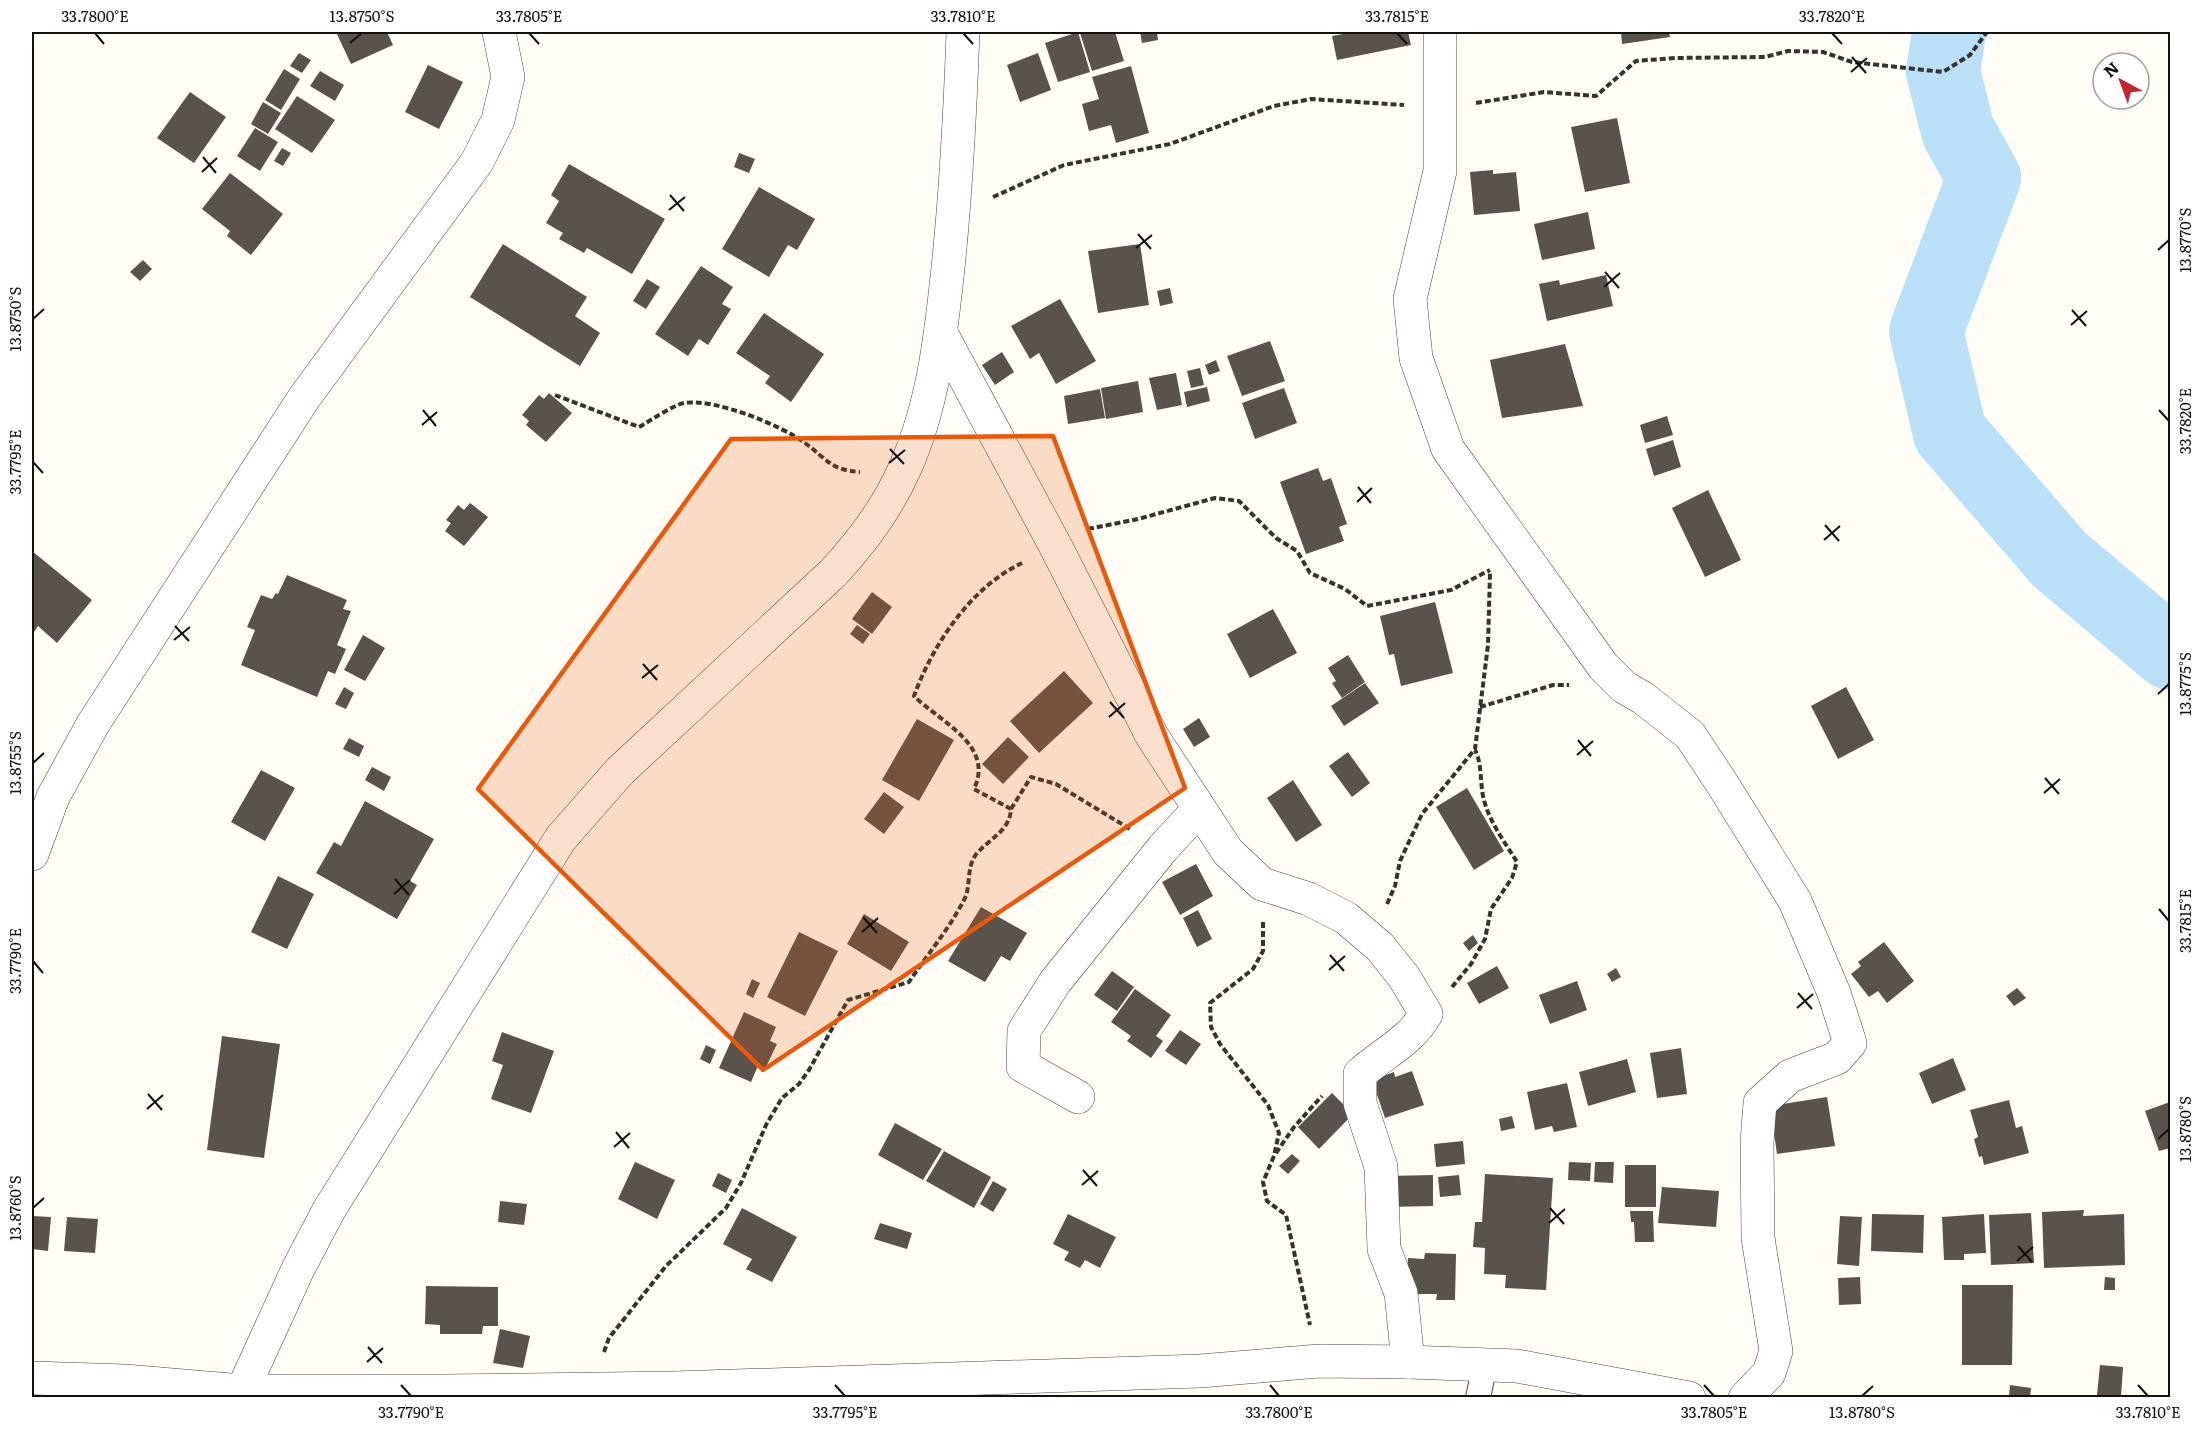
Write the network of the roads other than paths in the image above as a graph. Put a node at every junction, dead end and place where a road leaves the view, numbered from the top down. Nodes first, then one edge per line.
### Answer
1 (499, 32) edge
2 (963, 32) edge
3 (1440, 32) edge
4 (941, 333) junction
5 (1198, 810) junction
6 (32, 855) edge
7 (1078, 1097) dead end
8 (1408, 1362) junction
9 (1485, 1364) junction
10 (1200, 1371) junction
11 (32, 1378) edge
12 (240, 1394) edge
13 (1172, 1398) edge
14 (1478, 1398) edge
15 (1689, 1398) edge
16 (1745, 1398) edge

1 - 6 street
2 - 4 street
3 - 16 street
4 - 5 street
4 - 12 street
5 - 7 street
5 - 8 street
8 - 9 street
8 - 10 street
9 - 14 lane
9 - 15 street
10 - 12 street
10 - 13 street
11 - 12 street

